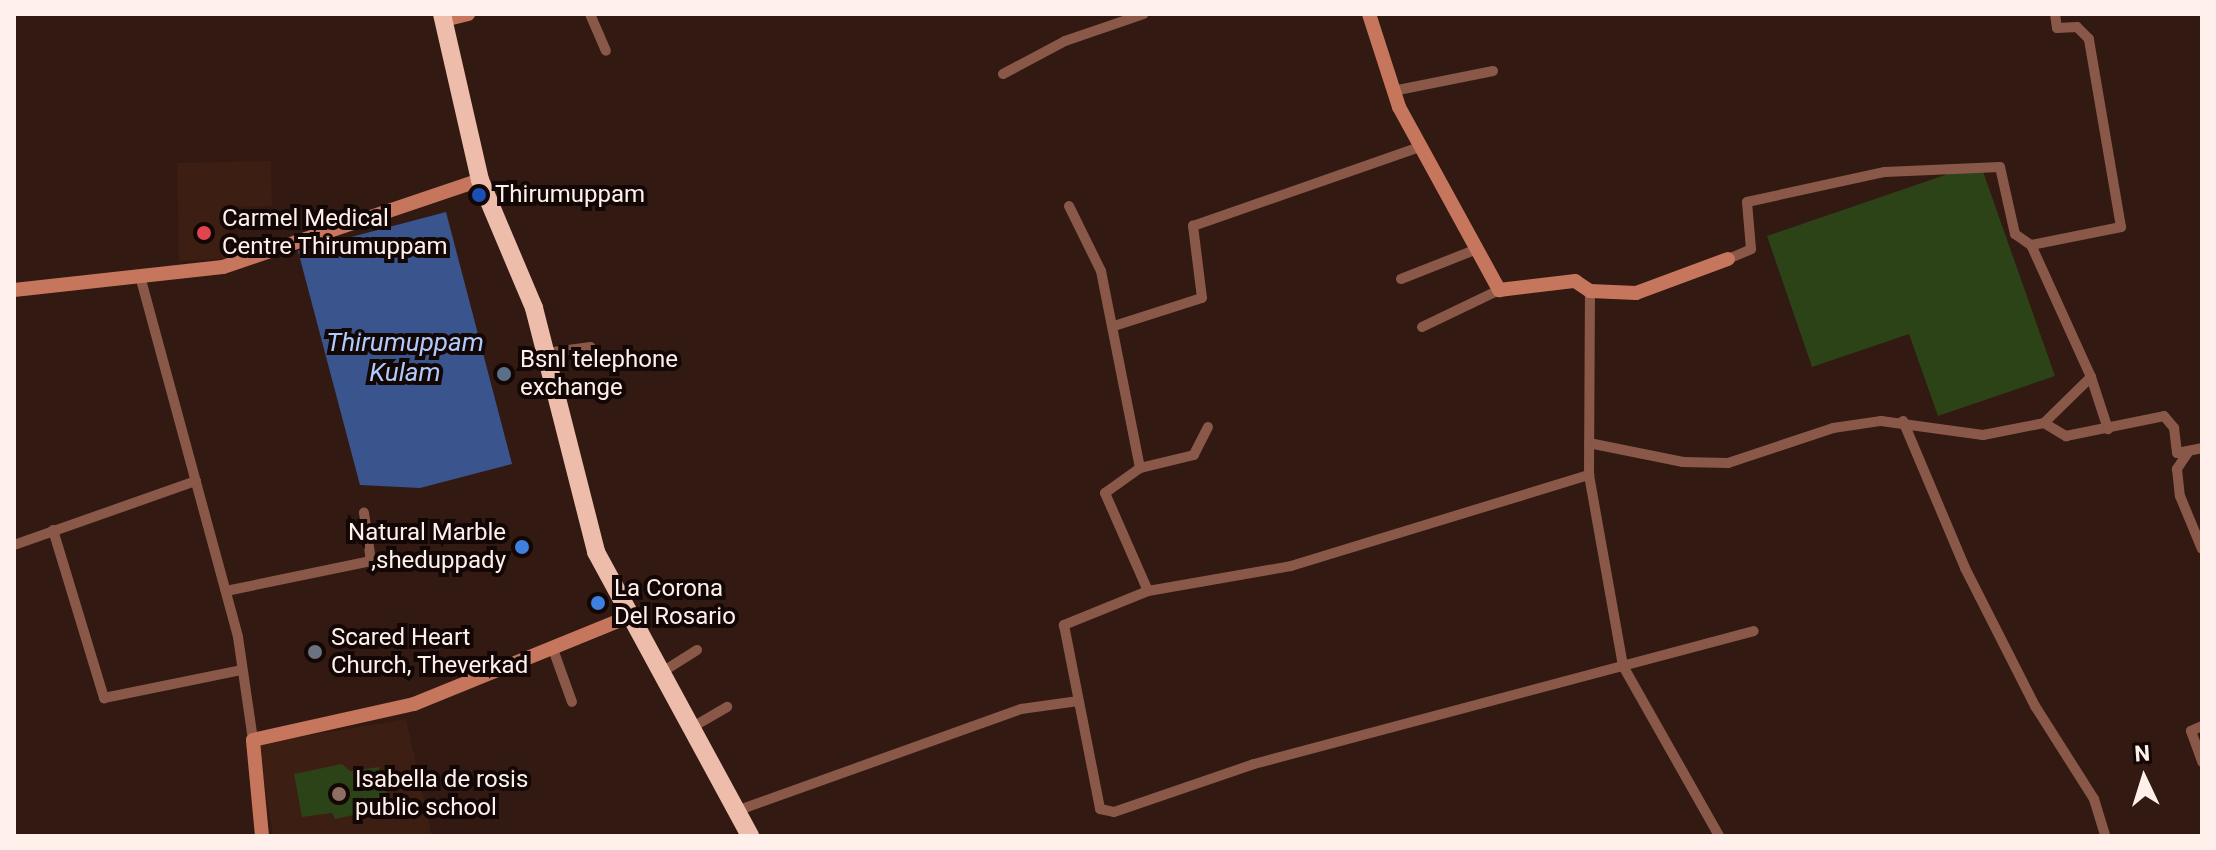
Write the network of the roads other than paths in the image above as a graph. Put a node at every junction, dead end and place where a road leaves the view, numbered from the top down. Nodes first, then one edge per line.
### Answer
1 (468, 14) edge
2 (590, 14) edge
3 (1144, 14) edge
4 (1369, 14) edge
5 (2055, 14) edge
6 (443, 17) edge
7 (606, 51) dead end
8 (1493, 71) dead end
9 (1003, 74) dead end
10 (1393, 91) junction
11 (1420, 147) junction
12 (480, 180) junction
13 (1069, 206) dead end
14 (2031, 245) junction
15 (1477, 249) junction
16 (1728, 259) joint
17 (140, 276) junction
18 (1401, 279) dead end
19 (14, 290) edge
20 (1499, 290) junction
21 (1590, 291) junction
22 (1114, 326) junction
23 (1422, 327) dead end
24 (591, 347) dead end
25 (546, 353) junction
26 (2091, 377) junction
27 (1903, 421) junction
28 (2044, 423) junction
29 (1208, 427) dead end
30 (2108, 429) junction
31 (1589, 443) junction
32 (2202, 448) edge
33 (2189, 451) junction
34 (1140, 468) junction
35 (1589, 475) junction
36 (196, 481) junction
37 (364, 513) dead end
38 (53, 530) junction
39 (14, 545) edge
40 (2202, 549) edge
41 (226, 591) junction
42 (1148, 591) junction
43 (628, 617) junction
44 (1754, 631) dead end
45 (697, 650) dead end
46 (554, 652) junction
47 (1623, 666) junction
48 (242, 670) junction
49 (659, 674) junction
50 (1078, 701) junction
51 (572, 702) dead end
52 (727, 707) dead end
53 (2202, 726) edge
54 (691, 728) junction
55 (253, 740) junction
56 (2202, 762) edge
57 (739, 810) junction
58 (262, 836) edge
59 (750, 836) edge
60 (1719, 836) edge
61 (2105, 836) edge

1 - 6 street
2 - 7 street
3 - 9 street
4 - 10 street
5 - 14 street
6 - 12 highway
8 - 10 street
10 - 11 street
11 - 15 street
11 - 22 street
12 - 17 street
12 - 25 highway
13 - 22 street
14 - 16 street
14 - 26 street
15 - 18 street
15 - 20 street
16 - 21 street
17 - 19 street
17 - 36 street
20 - 21 street
20 - 23 street
21 - 31 street
22 - 34 street
24 - 25 street
25 - 43 highway
26 - 28 street
26 - 30 street
27 - 28 street
27 - 31 street
27 - 61 street
28 - 30 street
29 - 34 street
30 - 33 street
31 - 35 street
32 - 33 street
33 - 40 street
34 - 42 street
35 - 42 street
35 - 47 street
36 - 38 street
36 - 41 street
37 - 41 street
38 - 39 street
38 - 48 street
41 - 48 street
42 - 50 street
43 - 46 street
43 - 49 highway
44 - 47 street
45 - 49 street
46 - 51 street
46 - 55 street
47 - 50 street
47 - 60 street
48 - 55 street
49 - 54 highway
50 - 57 street
52 - 54 street
53 - 56 street
54 - 57 highway
55 - 58 street
57 - 59 highway

